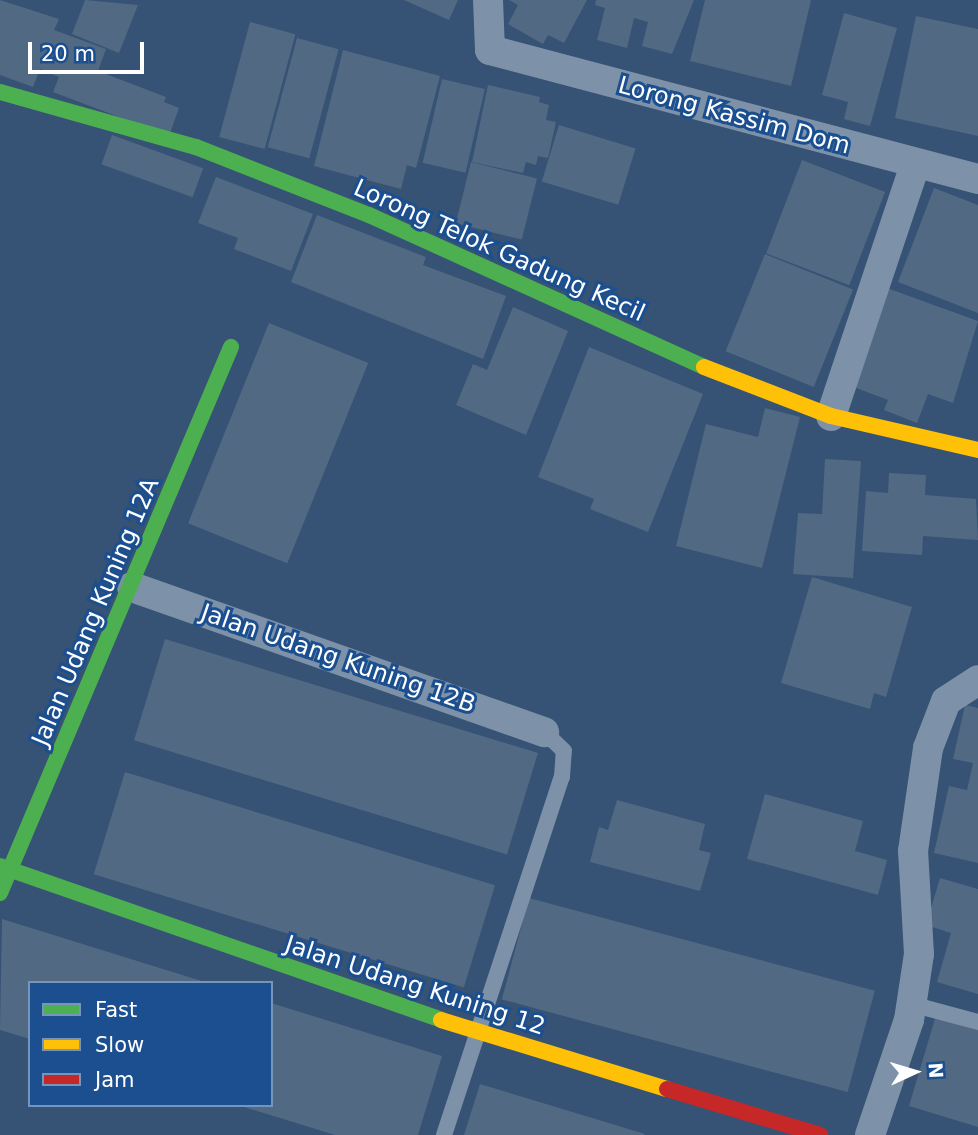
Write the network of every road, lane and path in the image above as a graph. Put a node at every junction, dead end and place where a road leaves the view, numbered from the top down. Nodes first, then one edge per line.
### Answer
1 (488, 0) edge
2 (0, 92) edge
3 (915, 165) junction
4 (978, 179) edge
5 (231, 347) dead end
6 (831, 416) junction
7 (978, 450) edge
8 (132, 587) junction
9 (978, 680) edge
10 (544, 732) joint
11 (5, 869) edge
12 (0, 893) edge
13 (911, 1004) junction
14 (978, 1021) edge
15 (477, 1033) junction
16 (444, 1135) edge
17 (820, 1135) edge
18 (870, 1135) edge

1 - 3 street, Lorong Kassim Dom
2 - 6 street, Lorong Telok Gadung Kecil
3 - 4 street, Lorong Kassim Dom
3 - 6 street
5 - 8 street, Jalan Udang Kuning 12A
6 - 7 street, Lorong Telok Gadung Kecil
8 - 10 street, Jalan Udang Kuning 12B
8 - 11 street, Jalan Udang Kuning 12A
9 - 13 street
10 - 15 lane
11 - 12 street, Jalan Udang Kuning 12A
11 - 15 street, Jalan Udang Kuning 12
13 - 14 lane
13 - 18 street
15 - 16 lane
15 - 17 street, Jalan Udang Kuning 12

